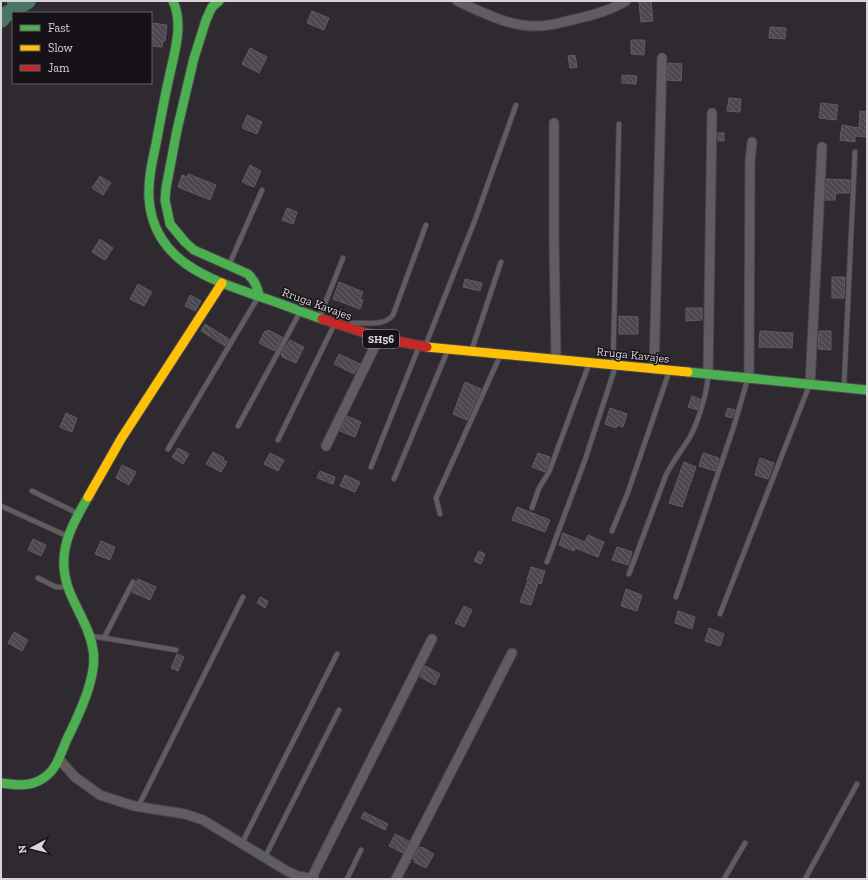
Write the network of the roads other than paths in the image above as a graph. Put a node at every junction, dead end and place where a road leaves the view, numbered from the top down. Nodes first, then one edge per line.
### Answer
1 (173, 1) edge
2 (178, 1) edge
3 (219, 1) edge
4 (457, 1) edge
5 (626, 1) edge
6 (177, 12) junction
7 (662, 58) dead end
8 (516, 104) dead end
9 (712, 113) dead end
10 (554, 123) dead end
11 (618, 124) dead end
12 (752, 142) dead end
13 (822, 148) dead end
14 (855, 152) dead end
15 (262, 190) dead end
16 (426, 225) dead end
17 (343, 258) dead end
18 (501, 262) dead end
19 (229, 266) junction
20 (222, 283) junction
21 (259, 296) junction
22 (301, 311) junction
23 (319, 318) junction
24 (338, 324) junction
25 (379, 338) junction
26 (422, 346) junction
27 (448, 348) junction
28 (471, 350) junction
29 (501, 353) junction
30 (556, 358) junction
31 (590, 362) junction
32 (615, 365) junction
33 (654, 369) junction
34 (670, 371) junction
35 (708, 375) junction
36 (748, 379) junction
37 (810, 384) junction
38 (844, 388) junction
39 (867, 388) edge
40 (238, 426) dead end
41 (278, 440) dead end
42 (326, 446) dead end
43 (168, 449) dead end
44 (371, 467) dead end
45 (394, 478) dead end
46 (32, 491) dead end
47 (1, 506) edge
48 (532, 508) dead end
49 (79, 514) junction
50 (440, 514) dead end
51 (612, 531) dead end
52 (68, 537) junction
53 (547, 562) dead end
54 (629, 574) dead end
55 (38, 578) dead end
56 (133, 582) dead end
57 (67, 587) junction
58 (243, 597) dead end
59 (676, 597) dead end
60 (720, 614) dead end
61 (90, 636) junction
62 (104, 638) junction
63 (432, 639) dead end
64 (176, 650) dead end
65 (512, 653) dead end
66 (337, 654) dead end
67 (339, 710) dead end
68 (59, 759) junction
69 (1, 784) edge
70 (857, 784) dead end
71 (138, 807) junction
72 (242, 843) junction
73 (745, 843) dead end
74 (361, 850) dead end
75 (265, 857) junction
76 (312, 879) edge
77 (347, 879) edge
78 (396, 879) edge
79 (724, 879) edge
80 (805, 879) edge

1 - 6 main road, Rruga Kavajes / SH56
2 - 6 lane
3 - 19 main road
4 - 5 street
6 - 20 main road, Rruga Kavajes / SH56
7 - 33 street
8 - 26 lane
9 - 35 street
10 - 30 street
11 - 32 lane
12 - 36 street
13 - 37 street
14 - 38 lane
15 - 19 lane
16 - 24 lane
17 - 23 lane
18 - 28 lane
19 - 21 main road
20 - 21 main road, Rruga Kavajes / SH56
20 - 49 main road
21 - 22 main road, Rruga Kavajes / SH56
21 - 43 lane
22 - 23 main road, Rruga Kavajes / SH56
22 - 40 lane
23 - 24 main road, Rruga Kavajes / SH56
24 - 25 main road, Rruga Kavajes / SH56
24 - 41 lane
25 - 26 main road, Rruga Kavajes / SH56
25 - 42 street
26 - 27 main road, Rruga Kavajes / SH56
26 - 44 lane
27 - 28 main road, Rruga Kavajes / SH56
27 - 45 lane
28 - 29 main road, Rruga Kavajes / SH56
29 - 30 main road, Rruga Kavajes / SH56
29 - 50 lane
30 - 31 main road, Rruga Kavajes / SH56
31 - 32 main road, Rruga Kavajes / SH56
31 - 48 lane
32 - 33 main road, Rruga Kavajes / SH56
32 - 53 lane
33 - 34 main road, Rruga Kavajes / SH56
34 - 35 main road, Rruga Kavajes / SH56
34 - 51 lane
35 - 36 main road, Rruga Kavajes / SH56
35 - 54 lane
36 - 37 main road, Rruga Kavajes / SH56
36 - 59 lane
37 - 38 main road, Rruga Kavajes / SH56
37 - 60 lane
38 - 39 main road, Rruga Kavajes / SH56
46 - 49 lane
47 - 52 lane
49 - 52 main road
52 - 57 main road
55 - 57 lane
56 - 62 lane
57 - 61 main road
58 - 71 lane
61 - 62 lane
61 - 68 main road
62 - 64 lane
63 - 76 street
65 - 78 street
66 - 72 lane
67 - 75 lane
68 - 69 main road
68 - 71 street
70 - 80 lane
71 - 72 street
72 - 75 street
73 - 79 lane
74 - 77 lane
75 - 76 street

